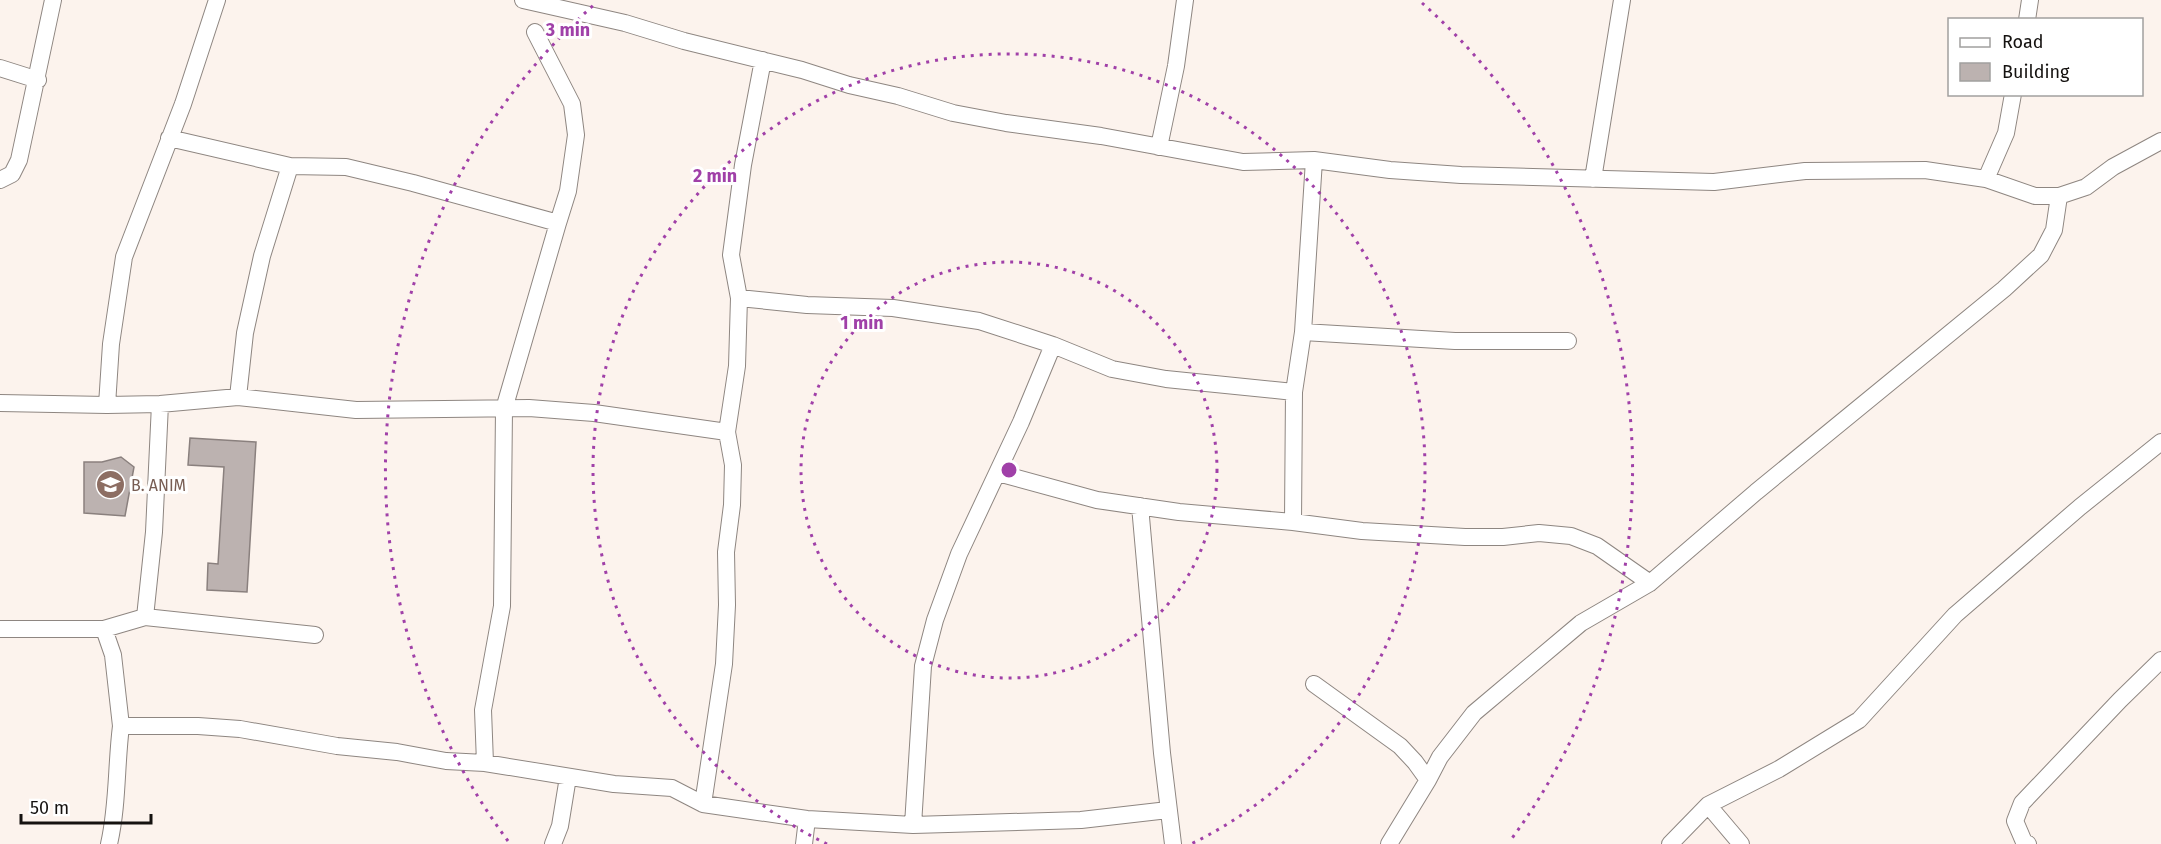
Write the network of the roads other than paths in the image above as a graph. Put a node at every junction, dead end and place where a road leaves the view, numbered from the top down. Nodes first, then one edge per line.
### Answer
1 (53, 0) edge
2 (218, 0) edge
3 (524, 0) edge
4 (1185, 0) edge
5 (1622, 0) edge
6 (2030, 0) edge
7 (2027, 18) edge
8 (535, 32) dead end
9 (763, 60) junction
10 (0, 68) edge
11 (38, 80) junction
12 (2013, 96) edge
13 (169, 138) junction
14 (2161, 141) edge
15 (1159, 147) junction
16 (1314, 160) junction
17 (290, 166) junction
18 (1593, 179) junction
19 (1986, 179) junction
20 (0, 180) edge
21 (2059, 196) junction
22 (558, 224) junction
23 (739, 298) junction
24 (1303, 332) junction
25 (1568, 341) dead end
26 (1053, 345) junction
27 (1294, 392) junction
28 (238, 397) junction
29 (0, 403) edge
30 (160, 404) junction
31 (107, 405) junction
32 (504, 409) junction
33 (727, 432) junction
34 (2161, 442) edge
35 (998, 473) junction
36 (1140, 506) junction
37 (1293, 522) junction
38 (1650, 584) junction
39 (145, 617) junction
40 (0, 629) edge
41 (104, 629) junction
42 (315, 635) dead end
43 (2161, 660) edge
44 (1314, 684) dead end
45 (121, 726) junction
46 (485, 763) junction
47 (568, 777) junction
48 (1428, 780) junction
49 (703, 804) junction
50 (1708, 805) junction
51 (1168, 810) junction
52 (807, 819) junction
53 (913, 825) junction
54 (109, 844) edge
55 (553, 844) edge
56 (804, 844) edge
57 (1173, 844) edge
58 (1389, 844) edge
59 (1670, 844) edge
60 (1741, 844) edge
61 (2028, 844) edge

1 - 11 street
2 - 13 street
3 - 9 street
4 - 15 street
5 - 18 street
6 - 7 street
8 - 22 street
9 - 15 street
9 - 23 street
10 - 11 street
11 - 20 street
12 - 19 street
13 - 17 street
13 - 31 street
14 - 21 street
15 - 16 street
16 - 18 street
16 - 24 street
17 - 22 street
17 - 28 street
18 - 19 street
19 - 21 street
21 - 38 street
22 - 32 street
23 - 26 street
23 - 33 street
24 - 25 street
24 - 27 street
26 - 27 street
26 - 35 street
27 - 37 street
28 - 30 street
28 - 32 street
29 - 31 street
30 - 31 street
30 - 39 street
32 - 33 street
32 - 46 street
33 - 49 street
34 - 50 street
35 - 36 street
35 - 53 street
36 - 37 street
36 - 51 street
37 - 38 street
38 - 48 street
39 - 41 street
39 - 42 street
40 - 41 street
41 - 45 street
43 - 61 street
44 - 48 street
45 - 46 street
45 - 54 street
46 - 47 street
47 - 49 street
47 - 55 street
48 - 58 street
49 - 52 street
50 - 59 street
50 - 60 street
51 - 53 street
51 - 57 street
52 - 53 street
52 - 56 street

